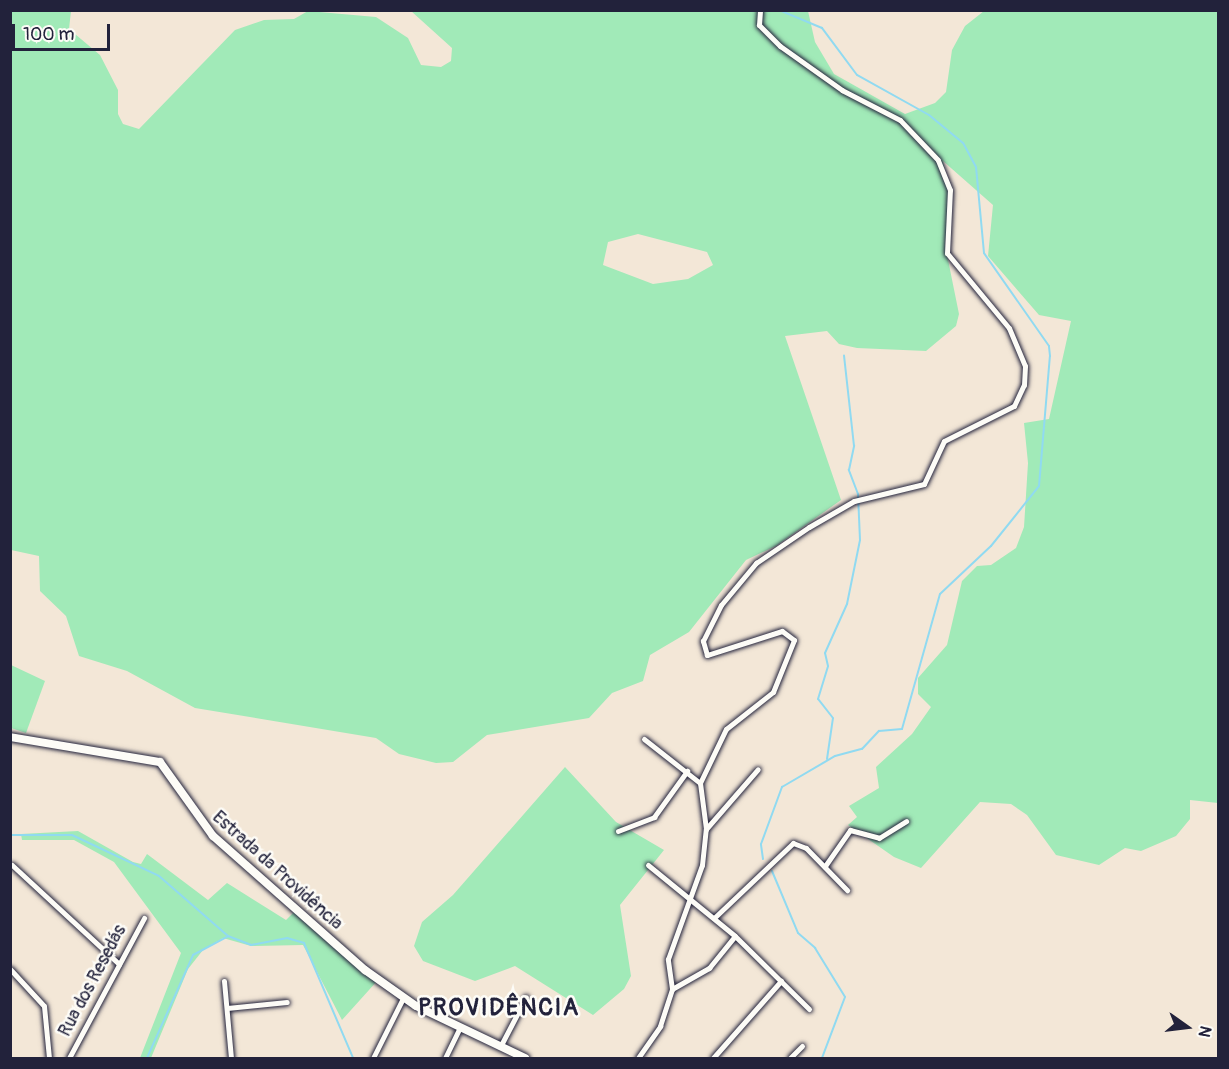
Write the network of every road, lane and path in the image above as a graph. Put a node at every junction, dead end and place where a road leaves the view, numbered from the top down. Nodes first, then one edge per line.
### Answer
1 (760, 10) edge
2 (10, 737) edge
3 (644, 739) dead end
4 (758, 769) dead end
5 (687, 771) junction
6 (700, 783) junction
7 (906, 821) dead end
8 (706, 829) junction
9 (618, 831) dead end
10 (12, 865) dead end
11 (648, 865) dead end
12 (825, 866) junction
13 (847, 890) dead end
14 (693, 901) junction
15 (144, 918) dead end
16 (714, 918) junction
17 (735, 936) junction
18 (119, 964) junction
19 (10, 969) edge
20 (224, 981) dead end
21 (781, 981) junction
22 (672, 988) junction
23 (526, 996) dead end
24 (403, 998) junction
25 (286, 1002) dead end
26 (227, 1008) junction
27 (809, 1009) dead end
28 (460, 1027) junction
29 (802, 1046) dead end
30 (500, 1047) junction
31 (50, 1059) edge
32 (69, 1059) edge
33 (231, 1059) edge
34 (373, 1059) edge
35 (445, 1059) edge
36 (525, 1059) edge
37 (638, 1059) edge
38 (713, 1059) edge
39 (790, 1059) edge

1 - 6 street
2 - 24 street, Estrada da Providência
3 - 5 street
4 - 8 street
5 - 6 street
5 - 9 street
6 - 8 street
7 - 12 street
8 - 14 street
10 - 18 street
11 - 14 street
12 - 13 street
12 - 16 street
14 - 16 street
14 - 22 street
15 - 18 street, Rua dos Resedás
16 - 17 street
17 - 21 street
17 - 22 street
18 - 32 street, Rua dos Resedás
19 - 31 street
20 - 26 street
21 - 27 street
21 - 38 street
22 - 37 street
23 - 30 street
24 - 28 street, Estrada da Providência
24 - 34 street
25 - 26 street
26 - 33 street
28 - 30 street, Estrada da Providência
28 - 35 street
29 - 39 street
30 - 36 street, Estrada da Providência

